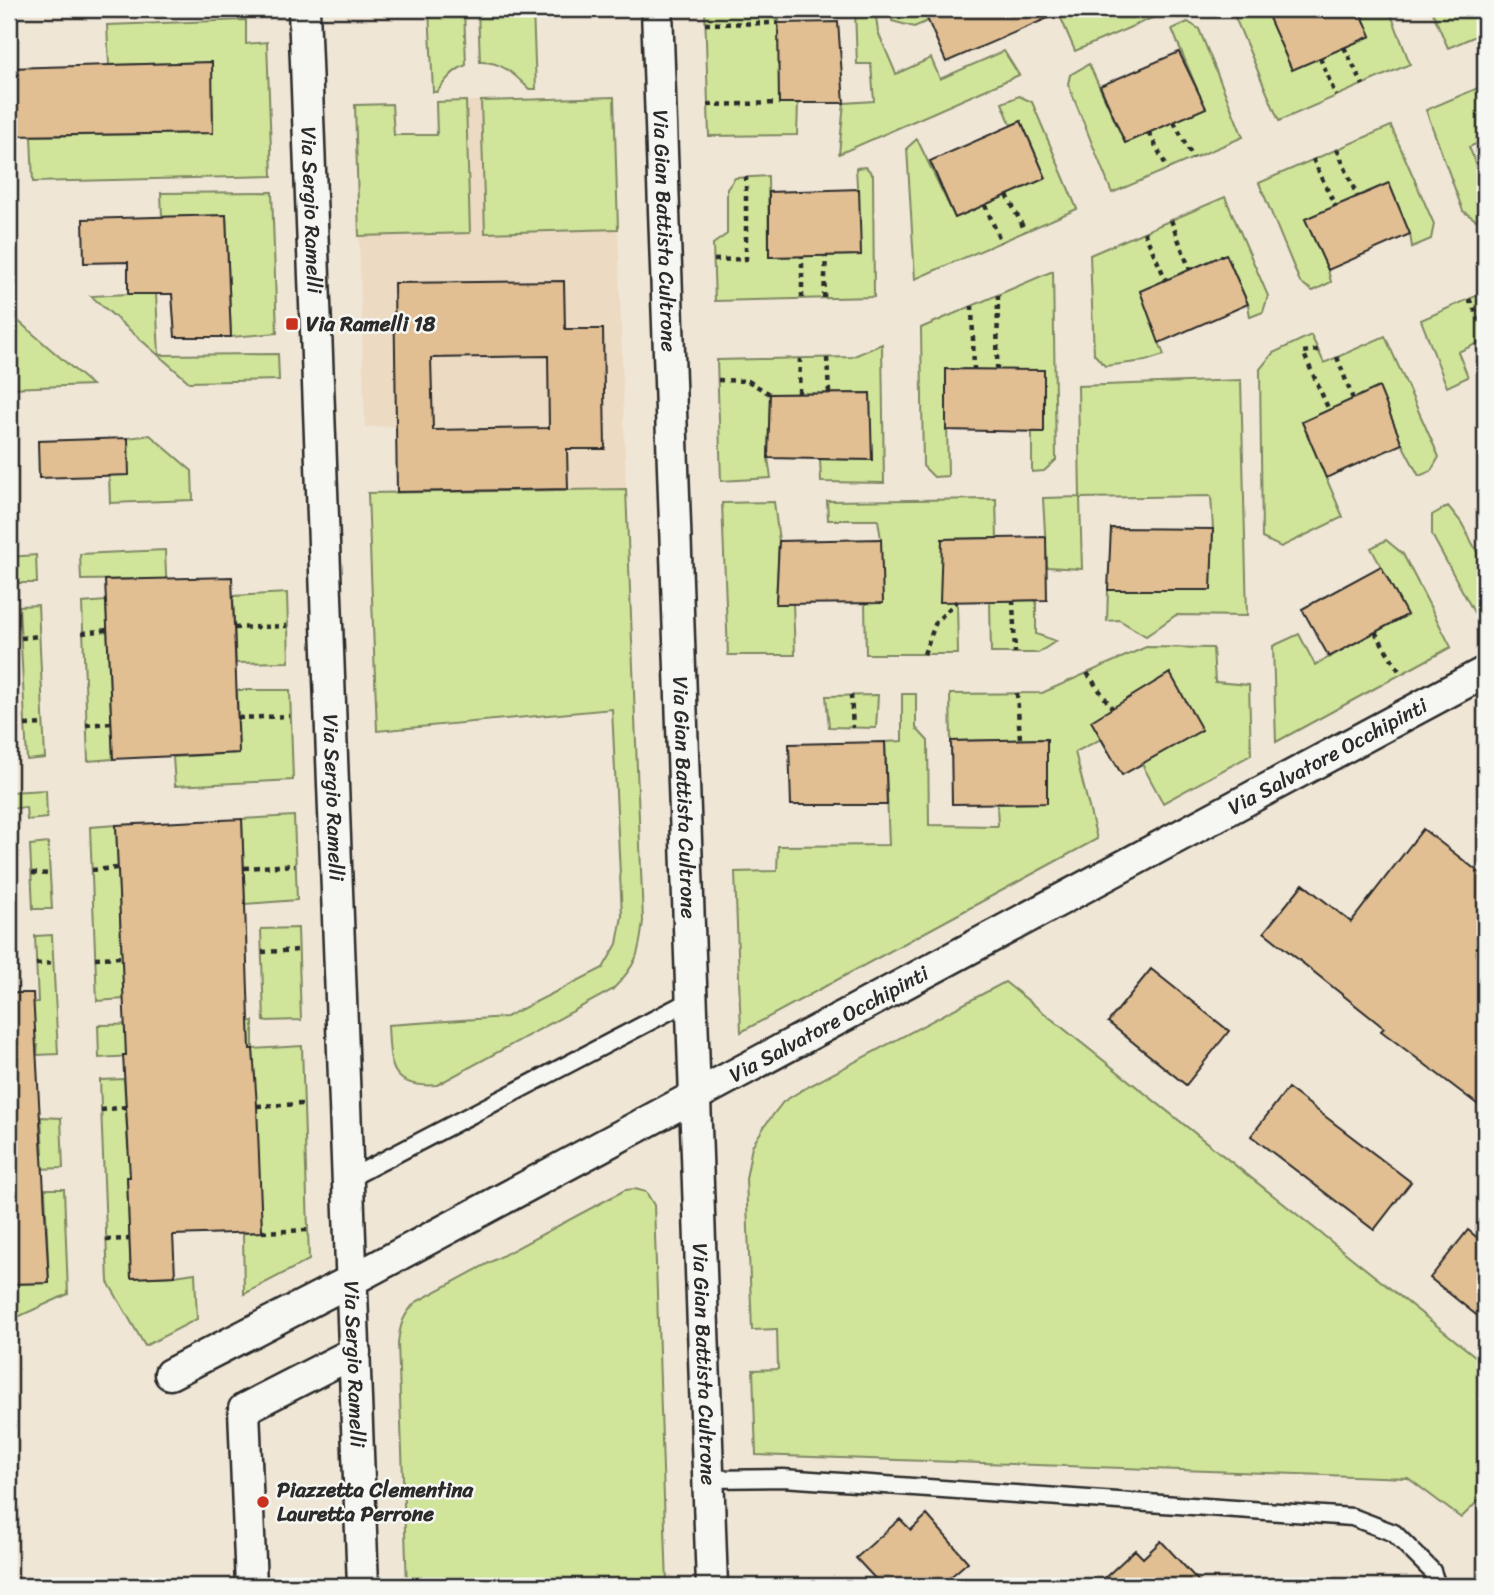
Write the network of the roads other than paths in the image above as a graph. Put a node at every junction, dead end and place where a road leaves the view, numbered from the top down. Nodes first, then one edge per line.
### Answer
1 (304, 9) edge
2 (657, 9) edge
3 (1485, 672) edge
4 (691, 1000) junction
5 (694, 1098) junction
6 (348, 1179) junction
7 (352, 1280) junction
8 (355, 1352) junction
9 (170, 1374) dead end
10 (708, 1479) junction
11 (251, 1586) edge
12 (363, 1586) edge
13 (712, 1586) edge
14 (1437, 1586) edge

1 - 6 street, Via Sergio Ramelli
2 - 4 street, Via Gian Battista Cultrone
3 - 5 street, Via Salvatore Occhipinti
4 - 5 street, Via Gian Battista Cultrone
4 - 6 lane
5 - 7 street, Via Salvatore Occhipinti
5 - 10 street, Via Gian Battista Cultrone
6 - 7 street, Via Sergio Ramelli
7 - 8 street, Via Sergio Ramelli
7 - 9 street, Via Salvatore Occhipinti
8 - 11 street
8 - 12 street, Via Sergio Ramelli
10 - 13 street, Via Gian Battista Cultrone
10 - 14 lane

